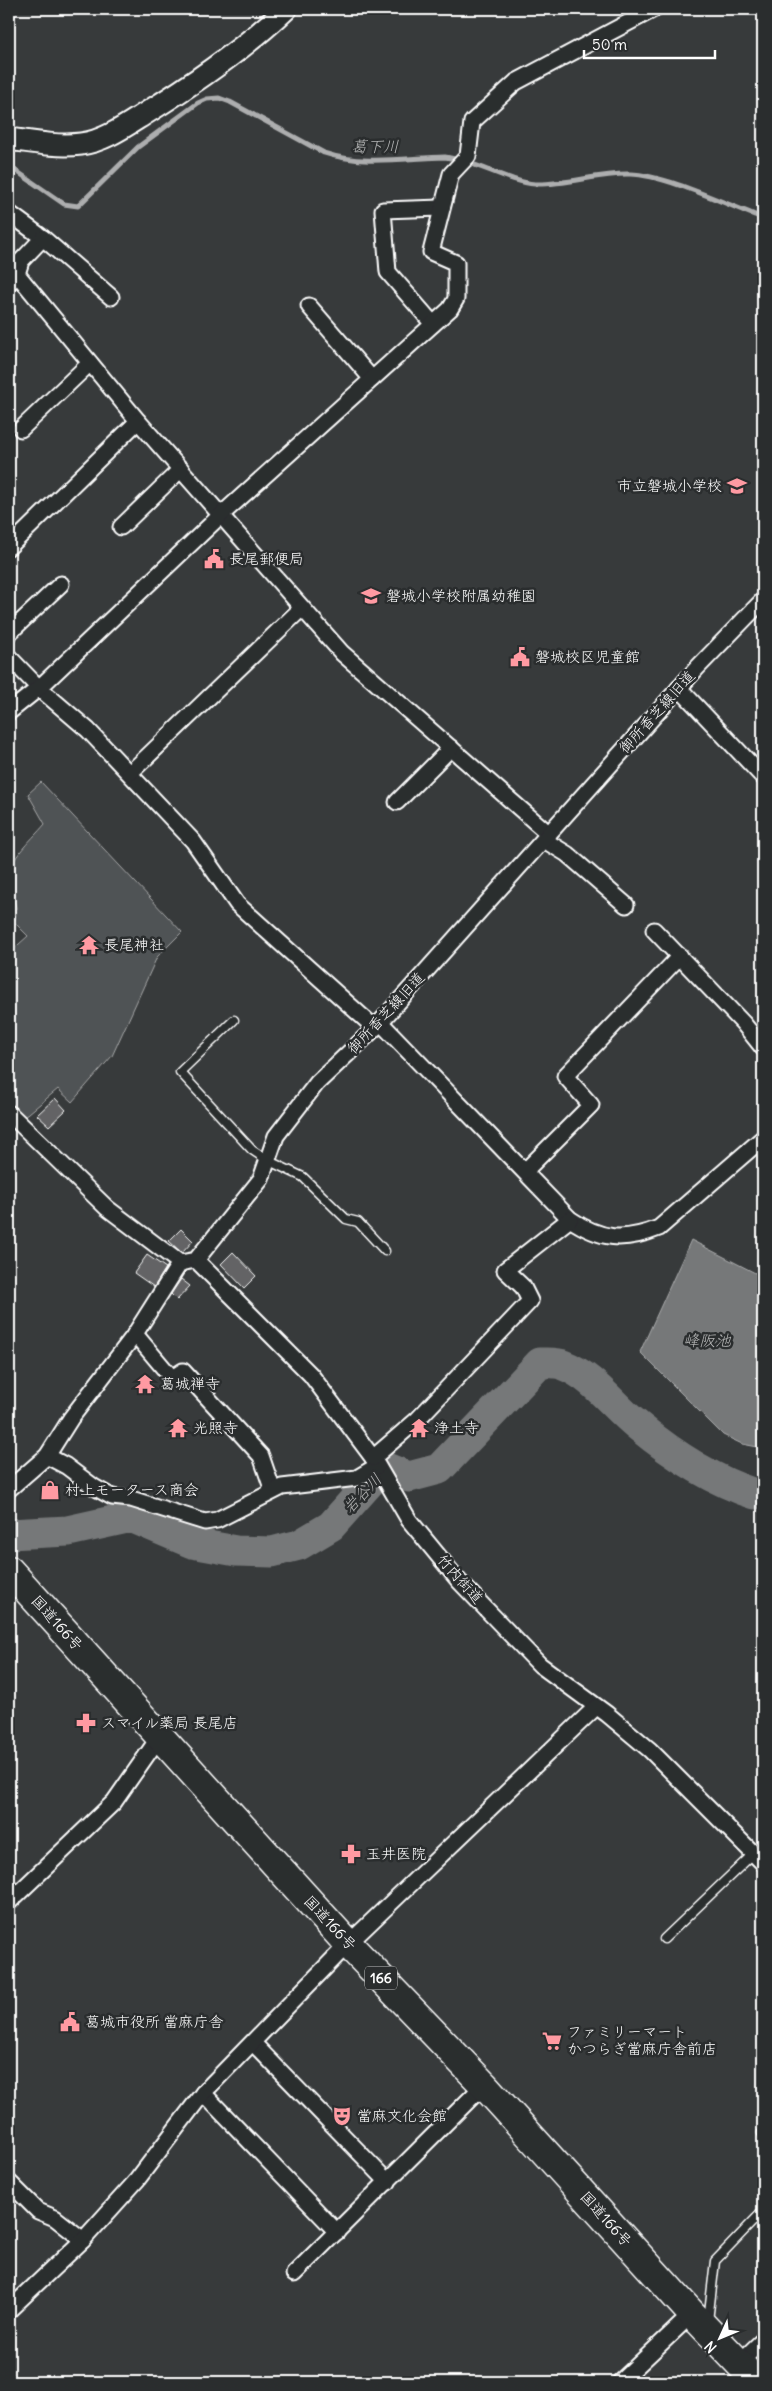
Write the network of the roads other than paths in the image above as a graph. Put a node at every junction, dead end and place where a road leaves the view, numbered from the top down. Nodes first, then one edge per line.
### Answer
1 (286, 9) edge
2 (654, 9) edge
3 (9, 140) edge
4 (442, 208) junction
5 (9, 214) edge
6 (43, 238) junction
7 (13, 278) edge
8 (111, 297) dead end
9 (309, 306) dead end
10 (434, 324) junction
11 (90, 363) junction
12 (372, 379) junction
13 (138, 421) junction
14 (21, 429) dead end
15 (181, 469) junction
16 (221, 515) junction
17 (121, 527) dead end
18 (9, 547) edge
19 (61, 584) dead end
20 (763, 600) edge
21 (302, 608) junction
22 (9, 633) edge
23 (9, 657) edge
24 (39, 688) junction
25 (679, 688) junction
26 (9, 712) edge
27 (450, 748) junction
28 (130, 773) junction
29 (763, 776) edge
30 (397, 802) dead end
31 (547, 837) junction
32 (626, 905) dead end
33 (654, 930) dead end
34 (680, 956) junction
35 (234, 1020) dead end
36 (378, 1025) junction
37 (763, 1048) edge
38 (9, 1113) edge
39 (763, 1138) edge
40 (267, 1160) junction
41 (525, 1171) junction
42 (570, 1219) junction
43 (385, 1251) dead end
44 (196, 1260) junction
45 (180, 1263) junction
46 (135, 1334) junction
47 (46, 1456) junction
48 (379, 1468) junction
49 (9, 1489) edge
50 (273, 1491) junction
51 (9, 1570) edge
52 (596, 1707) junction
53 (160, 1736) junction
54 (759, 1858) edge
55 (9, 1902) edge
56 (664, 1939) dead end
57 (348, 1944) junction
58 (253, 2043) junction
59 (484, 2085) junction
60 (203, 2093) junction
61 (9, 2182) edge
62 (388, 2182) junction
63 (763, 2211) edge
64 (337, 2232) junction
65 (82, 2240) junction
66 (294, 2274) dead end
67 (9, 2310) edge
68 (700, 2322) junction
69 (763, 2340) edge
70 (748, 2373) edge
71 (620, 2382) edge

1 - 3 street
2 - 4 street
4 - 10 street
4 - 10 street
5 - 6 street
6 - 7 street
6 - 8 street
7 - 11 street
9 - 12 street
10 - 12 street
11 - 13 street
11 - 14 street
12 - 16 street
13 - 15 street
13 - 18 street
15 - 16 street
15 - 17 street
16 - 21 street
16 - 24 street
19 - 22 street
20 - 25 street, 御所香芝線旧道
21 - 27 street
21 - 28 street
23 - 24 street
24 - 26 street
24 - 28 street
25 - 29 street
25 - 31 street, 御所香芝線旧道
27 - 30 street
27 - 31 street
28 - 36 street
31 - 32 street
31 - 36 street, 御所香芝線旧道
33 - 34 street
34 - 37 street
34 - 41 street
35 - 40 lane
36 - 40 street, 御所香芝線旧道
36 - 41 street
38 - 45 street
39 - 42 street
40 - 43 lane
40 - 44 street, 御所香芝線旧道
41 - 42 street
42 - 48 street
44 - 45 street
44 - 48 street, 竹内街道
45 - 46 street
46 - 47 street
46 - 50 street
47 - 49 street
47 - 50 street
48 - 50 street
48 - 52 street, 竹内街道
51 - 53 highway, 国道166号 / 166
52 - 54 street, 竹内街道
52 - 57 street
53 - 55 street
53 - 57 highway, 国道166号 / 166
54 - 56 lane
57 - 58 street
57 - 59 highway, 国道166号 / 166
58 - 60 street
58 - 62 street
59 - 62 street
59 - 68 highway, 国道166号 / 166
60 - 64 street
60 - 65 street
61 - 65 street
62 - 64 street
63 - 68 lane
64 - 66 street
65 - 67 street
68 - 70 highway, 国道166号 / 166
68 - 71 street
69 - 70 street

